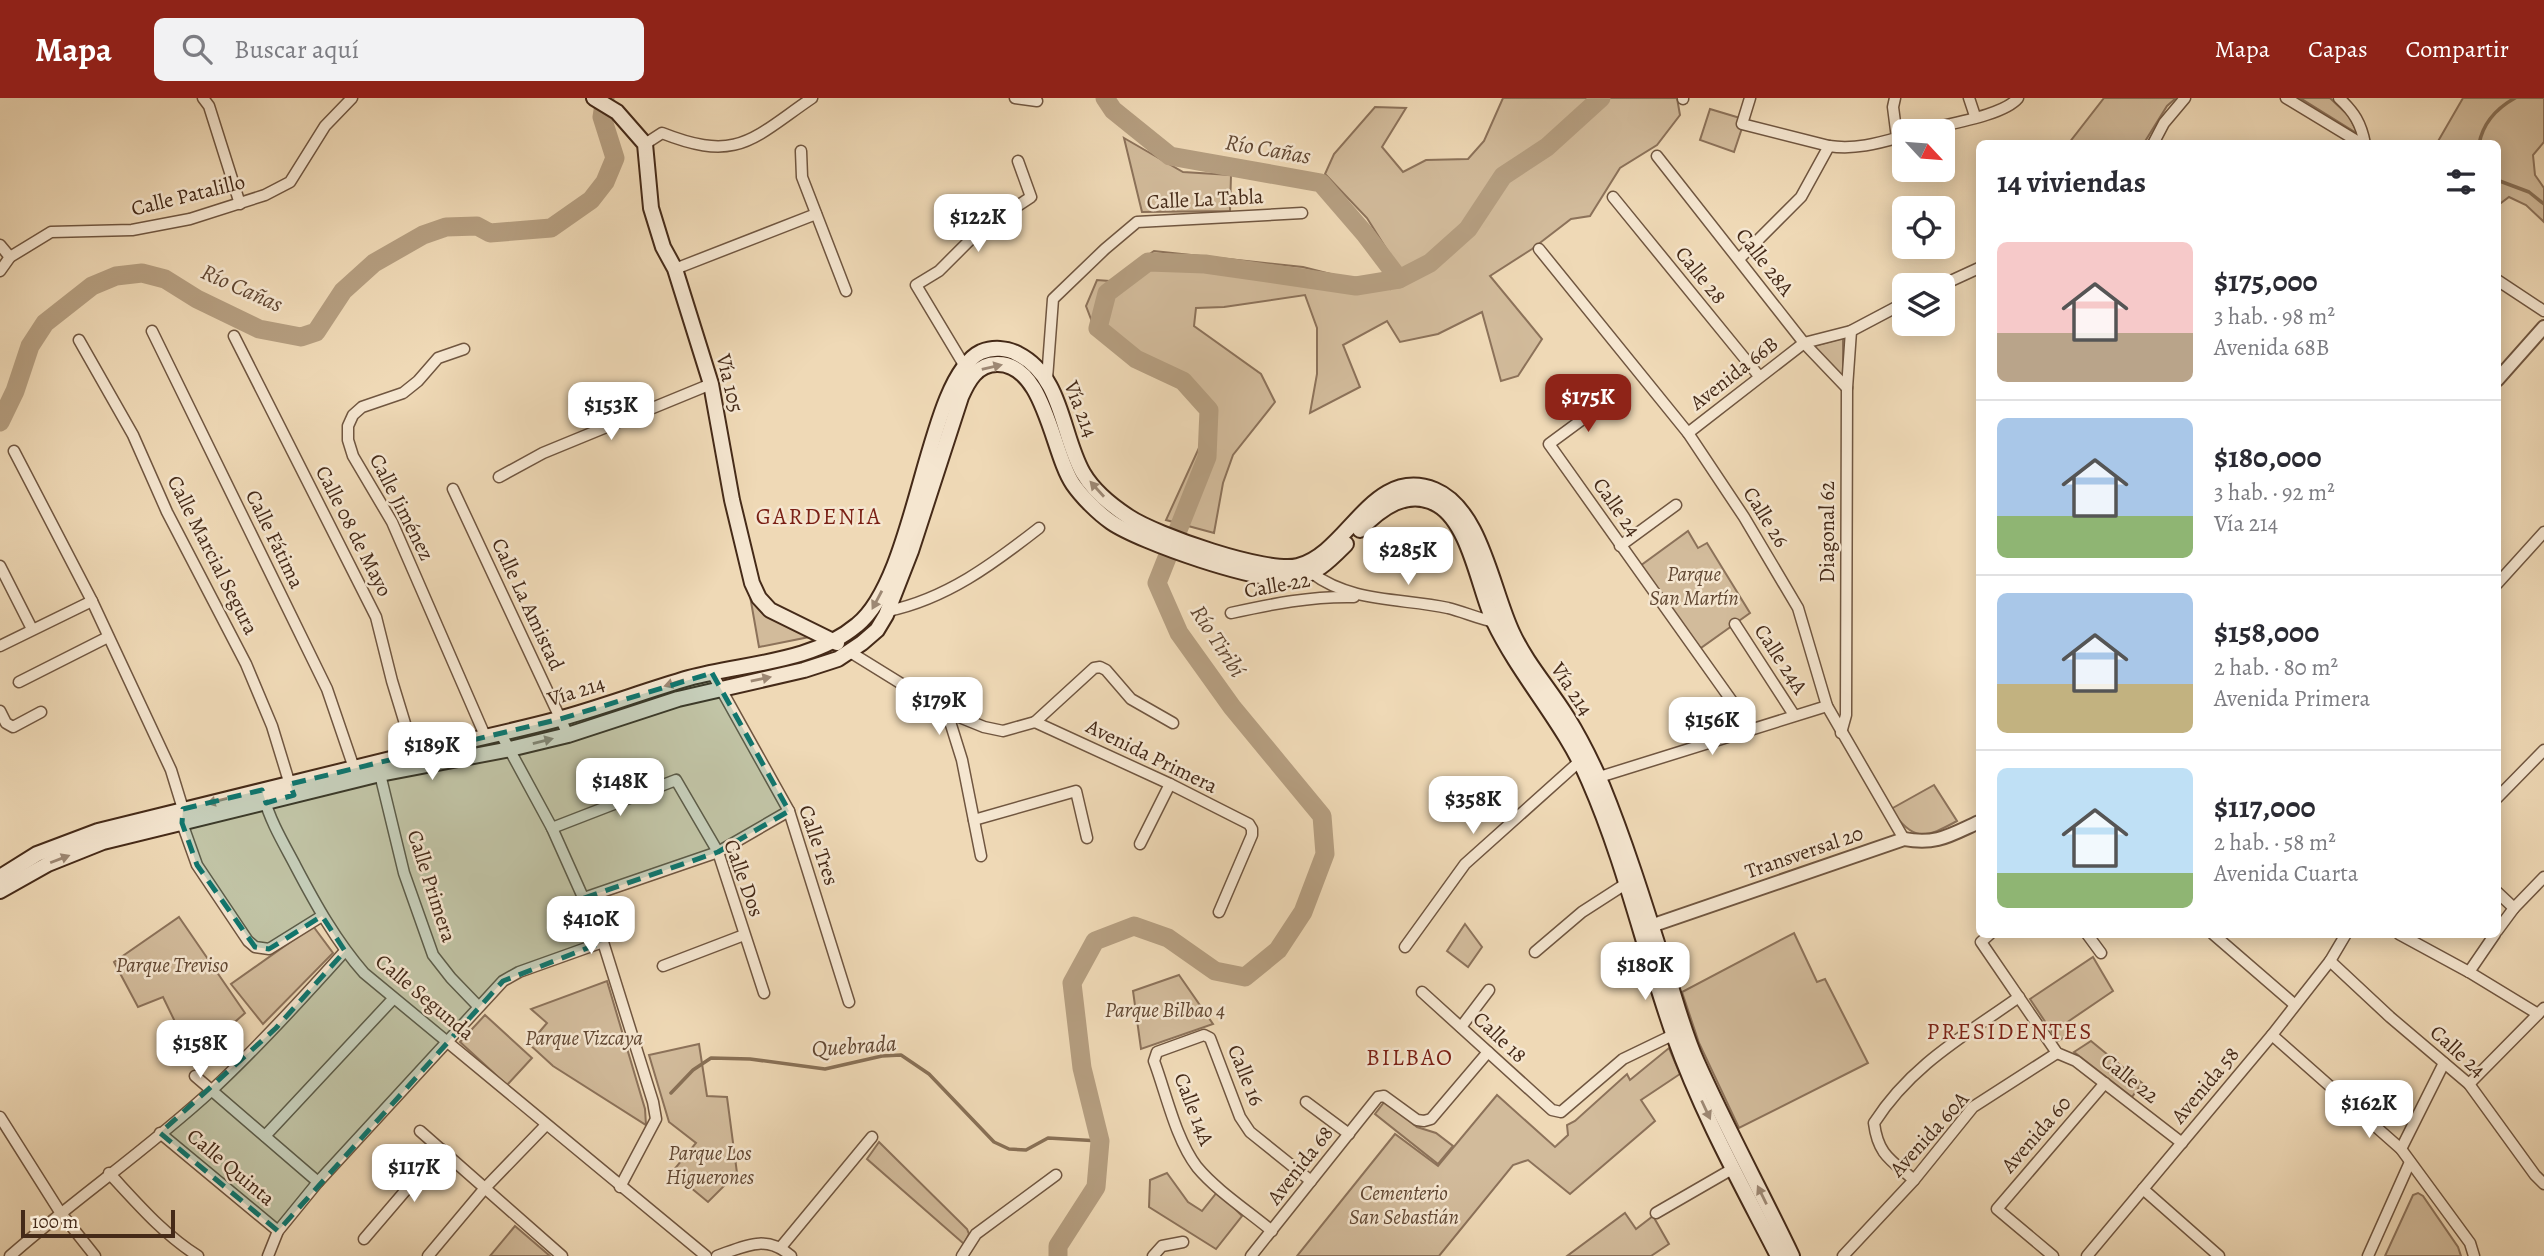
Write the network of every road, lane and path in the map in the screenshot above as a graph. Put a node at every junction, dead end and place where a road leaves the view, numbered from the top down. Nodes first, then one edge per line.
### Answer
1 (203, 98) edge
2 (352, 98) edge
3 (813, 98) edge
4 (1015, 98) edge
5 (1750, 98) edge
6 (1895, 98) edge
7 (1969, 98) edge
8 (2018, 98) edge
9 (2185, 98) edge
10 (2286, 98) edge
11 (2339, 98) edge
12 (596, 99) edge
13 (1037, 101) dead end
14 (1975, 116) junction
15 (1896, 119) edge
16 (1955, 122) edge
17 (1892, 140) edge
18 (2155, 140) edge
19 (2356, 140) edge
20 (2363, 140) edge
21 (645, 144) junction
22 (1829, 146) junction
23 (801, 151) dead end
24 (1657, 156) dead end
25 (1018, 161) dead end
26 (1613, 197) dead end
27 (240, 204) junction
28 (1302, 213) dead end
29 (816, 214) junction
30 (0, 245) edge
31 (1539, 249) dead end
32 (10, 257) junction
33 (1739, 259) junction
34 (675, 268) junction
35 (1976, 269) edge
36 (0, 271) edge
37 (1955, 279) edge
38 (2501, 283) edge
39 (846, 291) dead end
40 (1892, 309) edge
41 (2544, 311) edge
42 (152, 331) dead end
43 (1851, 331) junction
44 (2542, 334) edge
45 (234, 336) dead end
46 (79, 340) dead end
47 (1804, 343) junction
48 (464, 349) dead end
49 (964, 365) junction
50 (1759, 376) junction
51 (2501, 376) edge
52 (1047, 379) junction
53 (711, 384) junction
54 (1847, 388) junction
55 (1610, 399) dead end
56 (1688, 433) junction
57 (14, 451) dead end
58 (499, 477) dead end
59 (453, 489) dead end
60 (1676, 505) dead end
61 (1039, 528) dead end
62 (2544, 532) edge
63 (1149, 535) junction
64 (1620, 546) junction
65 (1211, 556) junction
66 (0, 566) edge
67 (1315, 576) junction
68 (2501, 580) edge
69 (1372, 597) junction
70 (1308, 598) junction
71 (92, 601) junction
72 (888, 611) junction
73 (1231, 613) dead end
74 (1500, 621) junction
75 (1735, 624) dead end
76 (32, 629) junction
77 (108, 636) junction
78 (835, 641) junction
79 (0, 646) edge
80 (850, 652) junction
81 (712, 673) junction
82 (19, 682) dead end
83 (720, 689) junction
84 (1827, 706) junction
85 (0, 711) edge
86 (41, 712) dead end
87 (947, 712) junction
88 (1794, 715) junction
89 (560, 719) junction
90 (1035, 722) junction
91 (1173, 723) dead end
92 (1751, 728) junction
93 (1841, 733) junction
94 (568, 735) junction
95 (494, 736) junction
96 (510, 749) junction
97 (2544, 751) edge
98 (414, 753) junction
99 (1580, 761) junction
100 (354, 768) junction
101 (378, 768) junction
102 (1594, 779) junction
103 (1170, 785) junction
104 (292, 789) junction
105 (2501, 794) edge
106 (264, 797) junction
107 (789, 811) junction
108 (183, 816) junction
109 (974, 820) junction
110 (1976, 823) edge
111 (552, 828) junction
112 (1087, 838) dead end
113 (1904, 839) junction
114 (1140, 844) dead end
115 (718, 852) junction
116 (981, 856) dead end
117 (0, 877) edge
118 (2544, 877) edge
119 (1627, 883) junction
120 (0, 891) edge
121 (2501, 896) edge
122 (584, 898) junction
123 (2514, 908) junction
124 (1219, 912) dead end
125 (322, 916) junction
126 (2501, 926) edge
127 (1646, 927) junction
128 (744, 935) junction
129 (1985, 938) edge
130 (2090, 938) edge
131 (2218, 938) edge
132 (2344, 938) edge
133 (2406, 938) edge
134 (2493, 938) edge
135 (603, 942) junction
136 (1405, 947) dead end
137 (345, 951) junction
138 (1535, 952) dead end
139 (2101, 953) dead end
140 (2330, 961) junction
141 (663, 966) dead end
142 (2469, 972) junction
143 (1489, 990) dead end
144 (1422, 992) dead end
145 (764, 993) dead end
146 (2018, 997) junction
147 (393, 999) junction
148 (849, 1002) dead end
149 (2295, 1005) junction
150 (478, 1006) junction
151 (2541, 1011) edge
152 (1461, 1027) junction
153 (1679, 1031) junction
154 (2272, 1035) junction
155 (1210, 1038) joint
156 (449, 1043) junction
157 (1488, 1052) junction
158 (2057, 1053) junction
159 (2444, 1063) junction
160 (195, 1076) dead end
161 (2105, 1083) junction
162 (2469, 1084) junction
163 (211, 1091) junction
164 (1306, 1102) dead end
165 (0, 1117) edge
166 (545, 1125) junction
167 (420, 1131) dead end
168 (160, 1133) junction
169 (1349, 1134) junction
170 (265, 1136) junction
171 (872, 1137) dead end
172 (2182, 1143) junction
173 (441, 1149) junction
174 (2402, 1149) junction
175 (2410, 1161) junction
176 (1734, 1168) junction
177 (109, 1173) junction
178 (1056, 1175) dead end
179 (1914, 1180) junction
180 (1311, 1181) junction
181 (318, 1182) junction
182 (2544, 1184) edge
183 (620, 1187) junction
184 (485, 1188) junction
185 (2143, 1189) junction
186 (60, 1212) junction
187 (1656, 1213) dead end
188 (278, 1231) junction
189 (1272, 1231) junction
190 (364, 1239) dead end
191 (1183, 1241) dead end
192 (781, 1247) junction
193 (10, 1256) edge
194 (95, 1256) edge
195 (198, 1256) edge
196 (268, 1256) edge
197 (428, 1256) edge
198 (562, 1256) edge
199 (706, 1256) edge
200 (717, 1256) edge
201 (792, 1256) edge
202 (962, 1256) edge
203 (1153, 1256) edge
204 (1251, 1256) edge
205 (1777, 1256) edge
206 (1793, 1256) edge
207 (1843, 1256) edge
208 (2053, 1256) edge
209 (2087, 1256) edge
210 (2219, 1256) edge
211 (2368, 1256) edge
212 (2474, 1256) edge

1 - 27 street
2 - 27 street, Calle Patalillo
3 - 21 street
4 - 13 street
5 - 22 street
6 - 15 street
7 - 14 street
8 - 14 street
9 - 18 street
10 - 19 street
11 - 20 street
12 - 21 main road
14 - 16 street
17 - 22 street
21 - 34 main road, Vía 105
22 - 33 street
23 - 29 street
24 - 33 street, Calle 28A
25 - 49 street
26 - 50 street, Calle 28
27 - 32 street, Calle Patalillo
28 - 52 street, Calle La Tabla
29 - 34 street
29 - 39 street
30 - 32 street
31 - 56 street, Calle 26
32 - 36 street, Calle Patalillo
33 - 47 street, Calle 28A
34 - 53 main road, Vía 105
35 - 37 street
38 - 41 street
40 - 43 street
42 - 100 street, Calle Fátima
43 - 47 street
43 - 54 street, Diagonal 62
44 - 51 street
45 - 98 street, Calle 08 de Mayo
46 - 104 street, Calle Marcial Segura
47 - 50 street, Avenida 66B
47 - 54 street, Calle 28A
48 - 95 street, Calle Jiménez
49 - 52 main road, Vía 214
49 -> 78 main road, Vía 214
50 - 56 street, Avenida 66B
63 -> 52 main road, Vía 214
53 - 58 street
53 - 78 main road, Vía 105
54 - 93 street, Diagonal 62
55 - 64 street, Calle 24
56 - 84 street, Calle 26
57 - 71 street
59 - 89 street, Calle La Amistad
60 - 64 street
61 - 72 street
62 - 68 street
63 - 65 main road, Vía 214
72 -> 63 main road, Vía 214
64 - 92 street, Calle 24
65 - 67 main road, Vía 214
65 - 74 main road, Vía 214
66 - 76 street
67 - 69 street, Calle 22
67 - 70 street
67 - 74 main road, Vía 214
69 - 70 street, Calle 22
69 - 74 street, Calle 22
70 - 73 street, Calle 22
71 - 76 street
71 - 77 street
72 - 80 main road, Vía 214
74 - 99 main road, Vía 214
74 - 102 main road, Vía 214
75 - 88 street, Calle 24A
76 - 79 street
77 - 82 street
77 - 108 street
78 - 80 main road, Vía 105
78 - 81 main road, Vía 214
83 -> 80 main road, Vía 214
80 - 87 street
81 - 83 street, Calle Tres
81 -> 89 main road, Vía 214
83 - 94 main road, Vía 214
83 - 107 street, Calle Tres
84 - 88 street
84 - 93 street, Calle 26
85 - 86 street
87 - 90 street
87 - 109 street
88 - 92 street
89 - 94 street, Calle La Amistad
89 - 95 main road, Vía 214
90 - 91 street
90 - 103 street, Avenida Primera
92 - 102 street
93 - 113 street, Calle 26
96 -> 94 main road, Vía 214
95 - 96 street, Calle Jiménez
95 - 98 main road, Vía 214
96 - 101 main road, Vía 214
96 - 111 street, Calle Jiménez
97 - 105 street
98 - 101 main road, Vía 214
99 - 102 main road, Vía 214
99 - 136 street
100 - 101 main road, Vía 214
100 - 104 main road, Vía 214
101 - 104 main road, Vía 214
101 - 150 street, Calle Primera
102 - 119 main road, Vía 214
102 - 127 main road, Vía 214
103 - 114 street
103 - 124 street, Avenida Primera
104 - 106 main road, Vía 214
106 - 108 main road, Vía 214
106 - 125 street, Calle Segunda
107 - 115 street
107 - 148 street, Calle Tres
108 - 117 main road, Vía 214
120 -> 108 main road, Vía 214
108 - 125 street
109 - 112 street
109 - 116 street
110 - 113 street, Transversal 20
111 - 115 street, Calle Dos
111 - 122 street, Calle Jiménez
113 - 127 street, Transversal 20
115 - 122 street
115 - 128 street, Calle Dos
118 - 123 street
119 - 127 main road, Vía 214
119 - 138 street
121 - 123 street
122 - 135 street, Calle Jiménez
123 - 126 street
125 - 137 street, Calle Segunda
127 - 153 main road, Vía 214
128 - 141 street
128 - 145 street, Calle Dos
129 - 146 street, Calle 22
130 - 139 street
131 - 149 street
132 - 140 street, Avenida 58
133 - 142 street
134 - 142 street
135 - 150 street
135 - 183 street, Calle Jiménez
137 - 147 street, Calle Segunda
137 - 163 street
140 - 149 street, Avenida 58
140 - 159 street, Calle 24
142 - 151 street
143 - 152 street
144 - 152 street, Calle 18
146 - 158 street, Calle 22
146 - 179 street
147 - 156 street, Calle Segunda
147 - 170 street
149 - 154 street, Avenida 58
150 - 156 street
151 - 162 street
152 - 157 street, Calle 18
153 - 157 street, Calle 18
153 -> 176 main road, Vía 214
206 -> 153 main road, Vía 214
154 - 172 street, Avenida 58
154 - 174 street
155 - 180 street, Calle 16
155 - 189 street, Calle 14A
156 - 166 street, Calle Segunda
156 - 181 street
157 - 169 street, Avenida 68
158 - 161 street, Calle 22
158 - 179 street, Avenida 60A
159 - 162 street, Calle 24
159 - 174 street
160 - 163 street
161 - 172 street, Calle 22
161 - 208 street, Avenida 60
162 - 182 street, Calle 24
163 - 168 street
163 - 170 street
164 - 169 street
165 - 186 street
166 - 183 street, Calle Segunda
166 - 184 street
167 - 173 street
168 - 177 street
168 - 188 street, Calle Quinta
169 - 180 street, Avenida 68
170 - 181 street
171 - 192 street
172 - 185 street, Avenida 58
173 - 184 street
173 - 190 street
174 - 175 street
175 - 211 street
175 - 212 street
176 - 187 street
176 - 205 main road, Vía 214
177 - 186 street
177 - 195 street
178 - 202 street
179 - 207 street, Avenida 60A
180 - 189 street, Avenida 68
181 - 188 street
183 - 199 street, Calle Segunda
184 - 197 street
184 - 198 street
185 - 209 street, Avenida 58
185 - 210 street
186 - 193 street
186 - 194 street
188 - 196 street
189 - 204 street, Avenida 68
191 - 203 street
192 - 200 street
192 - 201 street

